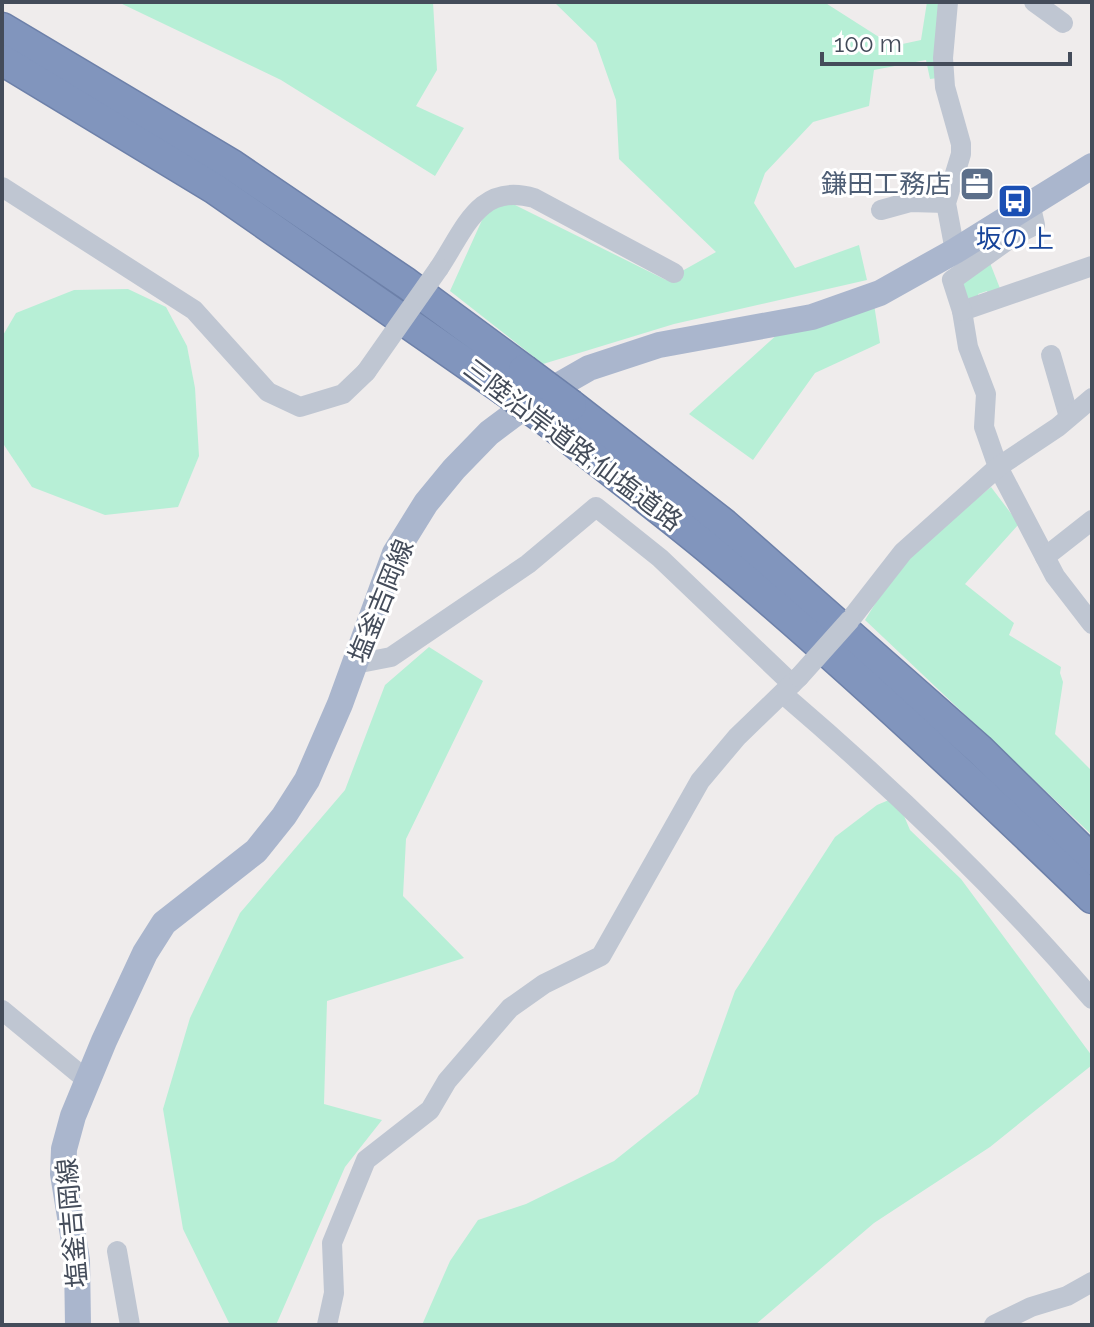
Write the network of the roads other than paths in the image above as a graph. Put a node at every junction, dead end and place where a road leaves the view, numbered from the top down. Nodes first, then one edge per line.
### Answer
1 (948, 2) edge
2 (1034, 2) edge
3 (1063, 23) dead end
4 (2, 28) edge
5 (2, 60) edge
6 (1092, 166) edge
7 (2, 187) edge
8 (946, 203) junction
9 (1030, 203) junction
10 (881, 210) dead end
11 (955, 251) junction
12 (1092, 266) edge
13 (674, 273) dead end
14 (962, 311) junction
15 (1051, 355) dead end
16 (514, 380) junction
17 (1092, 398) edge
18 (561, 415) junction
19 (1069, 417) junction
20 (998, 467) junction
21 (1092, 520) edge
22 (1045, 557) junction
23 (1092, 624) edge
24 (355, 664) junction
25 (791, 685) junction
26 (1092, 860) edge
27 (1092, 898) edge
28 (1092, 999) edge
29 (2, 1010) edge
30 (88, 1081) junction
31 (117, 1251) dead end
32 (1092, 1282) edge
33 (78, 1325) edge
34 (130, 1325) edge
35 (327, 1325) edge
36 (994, 1325) edge

1 - 8 street
2 - 3 street
4 - 16 highway, 三陸沿岸道路;仙塩道路
5 - 16 highway, 三陸沿岸道路;仙塩道路
6 - 9 main road, 塩釜吉岡線
7 - 13 street, bridge
8 - 10 street
8 - 11 street
9 - 11 main road, 塩釜吉岡線
9 - 14 street
11 - 24 main road, 塩釜吉岡線
12 - 14 street
14 - 20 street
15 - 19 street
16 - 18 highway, 三陸沿岸道路;仙塩道路, bridge
17 - 19 street
18 - 26 highway, 三陸沿岸道路;仙塩道路
18 - 27 highway, 三陸沿岸道路;仙塩道路
19 - 20 street
20 - 22 street
20 - 25 street, bridge
21 - 22 street
22 - 23 street
24 - 25 street
24 - 30 main road, 塩釜吉岡線
25 - 28 street
25 - 35 street
29 - 30 street
30 - 33 main road, 塩釜吉岡線
31 - 34 street
32 - 36 street

